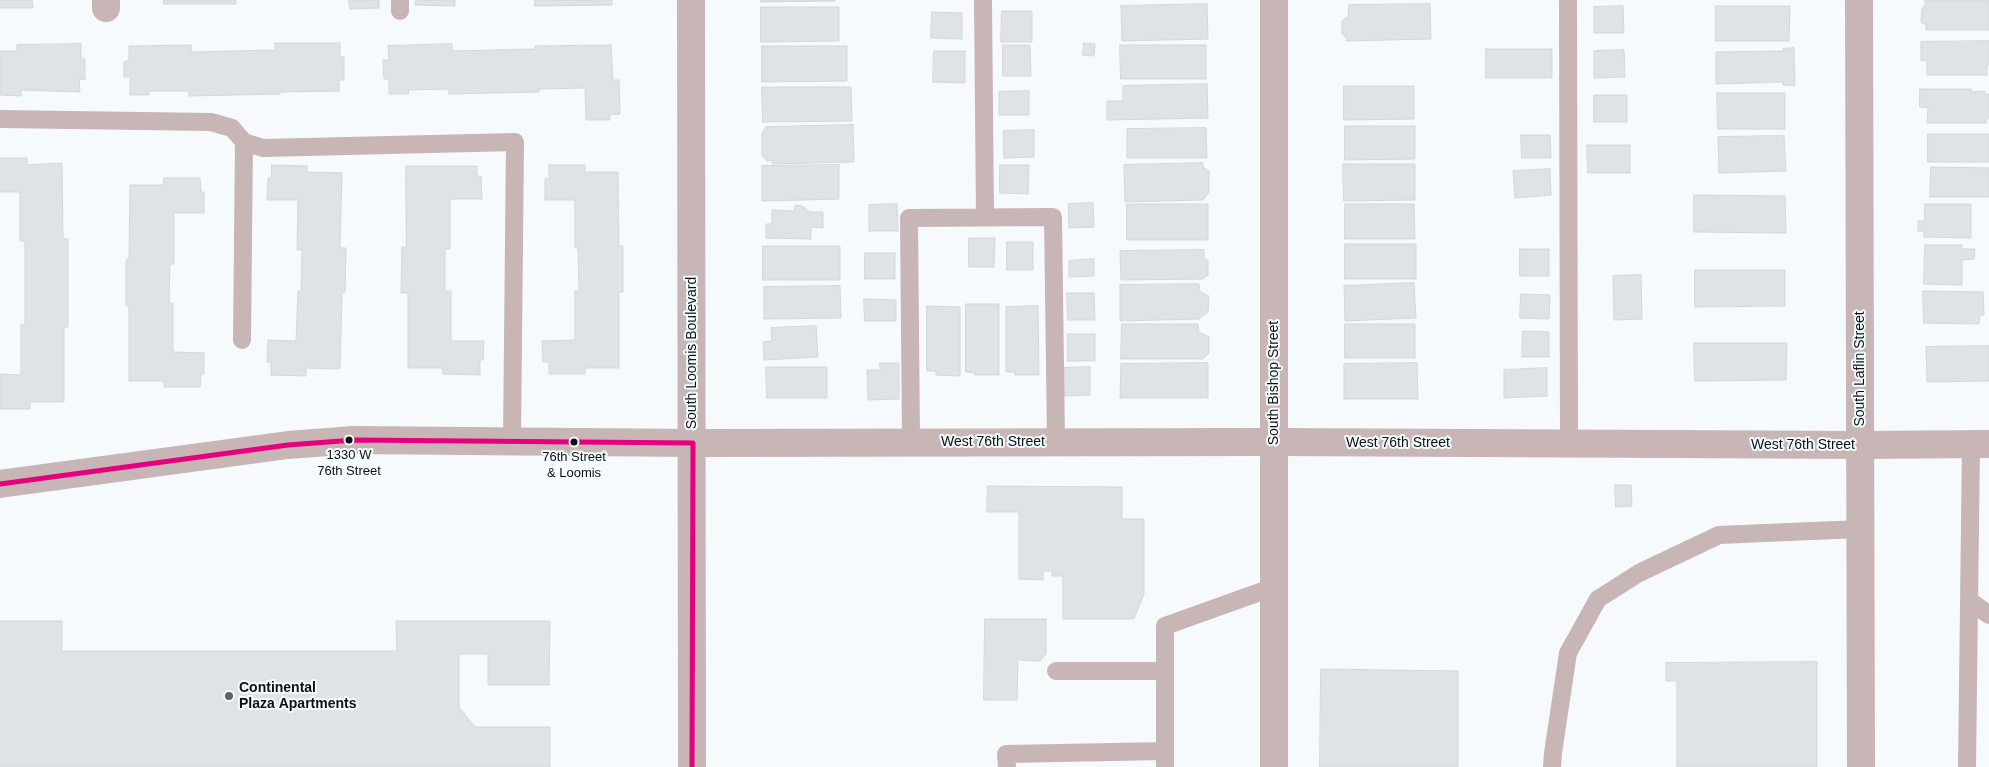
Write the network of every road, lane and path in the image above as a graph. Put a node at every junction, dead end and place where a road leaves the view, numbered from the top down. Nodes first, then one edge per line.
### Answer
1 (691, 0) edge
2 (983, 0) edge
3 (1274, 0) edge
4 (1568, 0) edge
5 (1859, 0) edge
6 (0, 119) edge
7 (244, 142) junction
8 (985, 218) junction
9 (242, 340) dead end
10 (512, 441) junction
11 (911, 442) junction
12 (1056, 442) junction
13 (1274, 442) junction
14 (693, 443) junction
15 (1569, 444) junction
16 (1980, 444) edge
17 (1860, 445) junction
18 (0, 484) edge
19 (1860, 528) junction
20 (1274, 587) junction
21 (1969, 600) junction
22 (1989, 615) edge
23 (1164, 670) junction
24 (1056, 671) dead end
25 (1165, 759) edge
26 (692, 767) edge
27 (1006, 767) edge
28 (1274, 767) edge
29 (1552, 767) edge
30 (1861, 767) edge
31 (1967, 767) edge

1 - 14 street, South Loomis Boulevard
2 - 8 lane
3 - 13 street, South Bishop Street
4 - 15 lane
5 - 17 street, South Laflin Street
6 - 7 lane
7 - 9 lane
7 - 10 lane
8 - 11 lane
8 - 12 lane
10 - 14 street, West 76th Street
10 - 18 street, West 76th Street
11 - 12 street, West 76th Street
11 - 14 street, West 76th Street
12 - 13 street, West 76th Street
13 - 15 street, West 76th Street
13 - 20 street, South Bishop Street
14 - 26 street, South Loomis Boulevard
15 - 17 street, West 76th Street
16 - 17 street, West 76th Street
16 - 21 lane
17 - 19 street, South Laflin Street
19 - 29 lane
19 - 30 street, South Laflin Street
20 - 23 lane
20 - 28 street, South Bishop Street
21 - 22 lane
21 - 31 lane
23 - 24 lane
23 - 25 lane
25 - 27 lane

